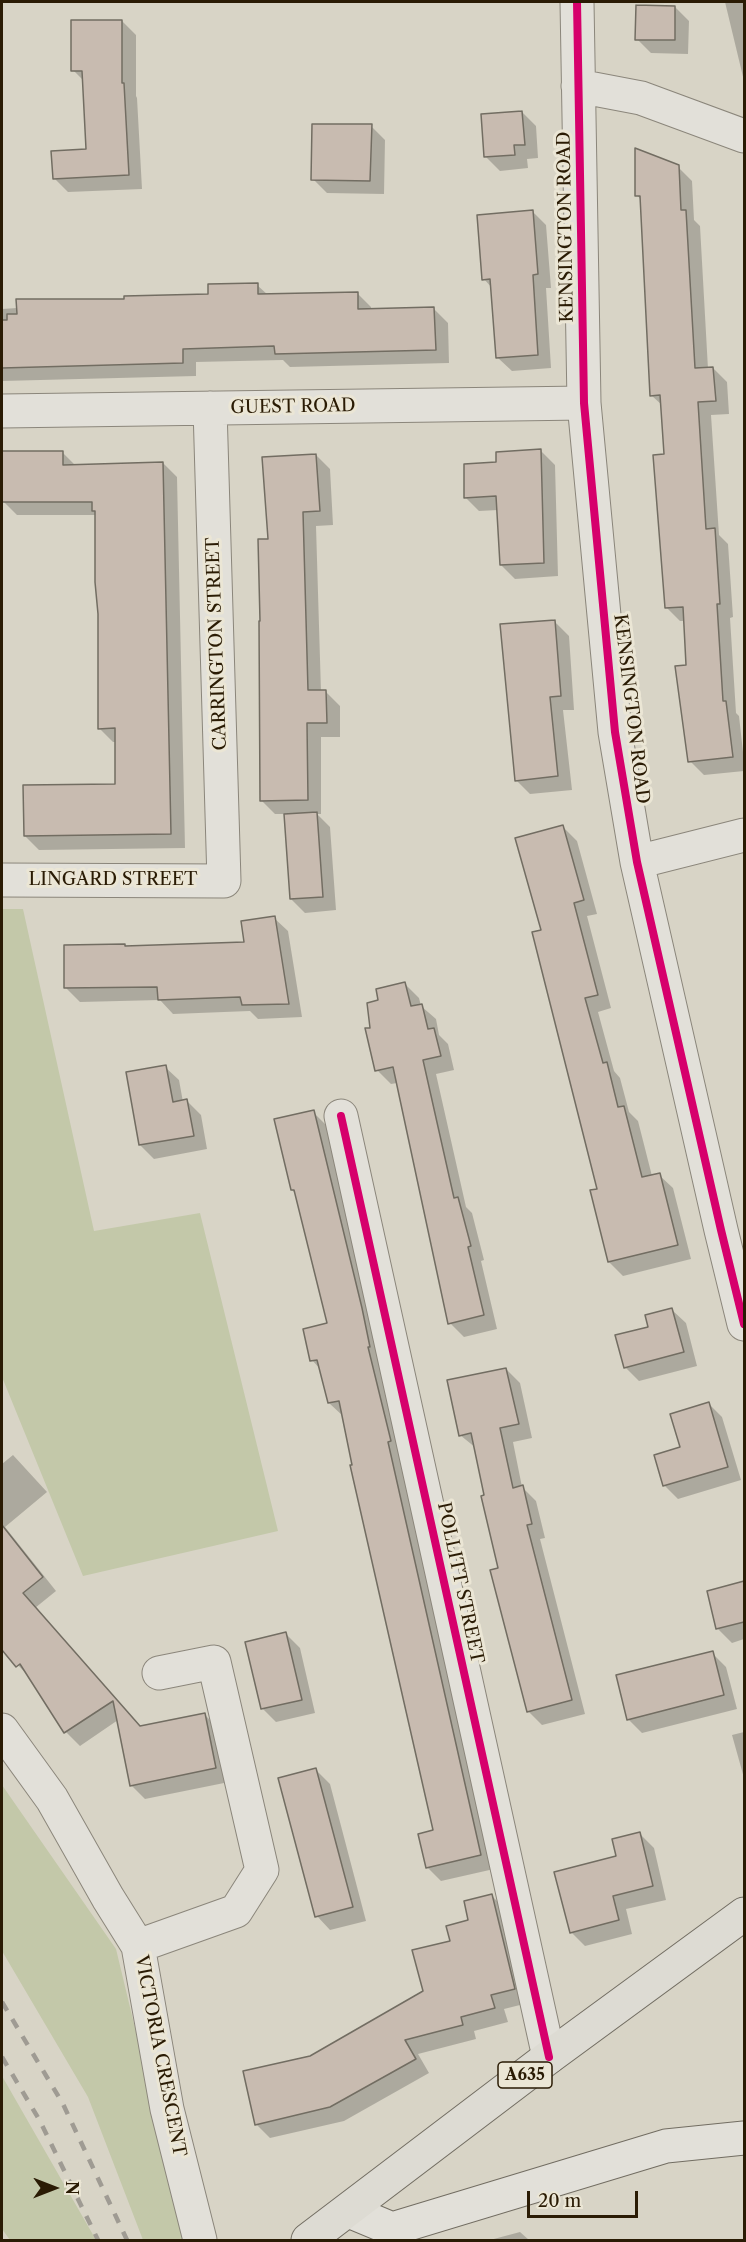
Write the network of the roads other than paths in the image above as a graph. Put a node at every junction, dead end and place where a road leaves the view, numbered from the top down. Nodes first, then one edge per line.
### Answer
1 (577, 2) edge
2 (578, 86) junction
3 (744, 136) edge
4 (584, 403) junction
5 (210, 408) junction
6 (2, 411) edge
7 (744, 836) edge
8 (637, 862) junction
9 (2, 880) edge
10 (224, 880) joint
11 (341, 1116) dead end
12 (733, 1227) edge
13 (744, 1324) edge
14 (159, 1673) dead end
15 (2, 1730) edge
16 (744, 1914) edge
17 (138, 1946) junction
18 (549, 2057) junction
19 (744, 2138) edge
20 (349, 2211) junction
21 (200, 2241) edge
22 (308, 2241) edge

1 - 2 street, KENSINGTON ROAD
2 - 3 street
2 - 4 street, KENSINGTON ROAD
4 - 5 street, GUEST ROAD
4 - 8 street, KENSINGTON ROAD
5 - 6 street, GUEST ROAD
5 - 10 street, CARRINGTON STREET
7 - 8 street
8 - 12 street, KENSINGTON ROAD
9 - 10 street, LINGARD STREET
11 - 18 street, POLLITT STREET
12 - 13 street, KENSINGTON ROAD
14 - 17 street
15 - 17 street, VICTORIA CRESCENT
16 - 18 highway, A635
17 - 21 street, VICTORIA CRESCENT
18 - 20 highway, A635
19 - 20 street
20 - 22 highway, A635

